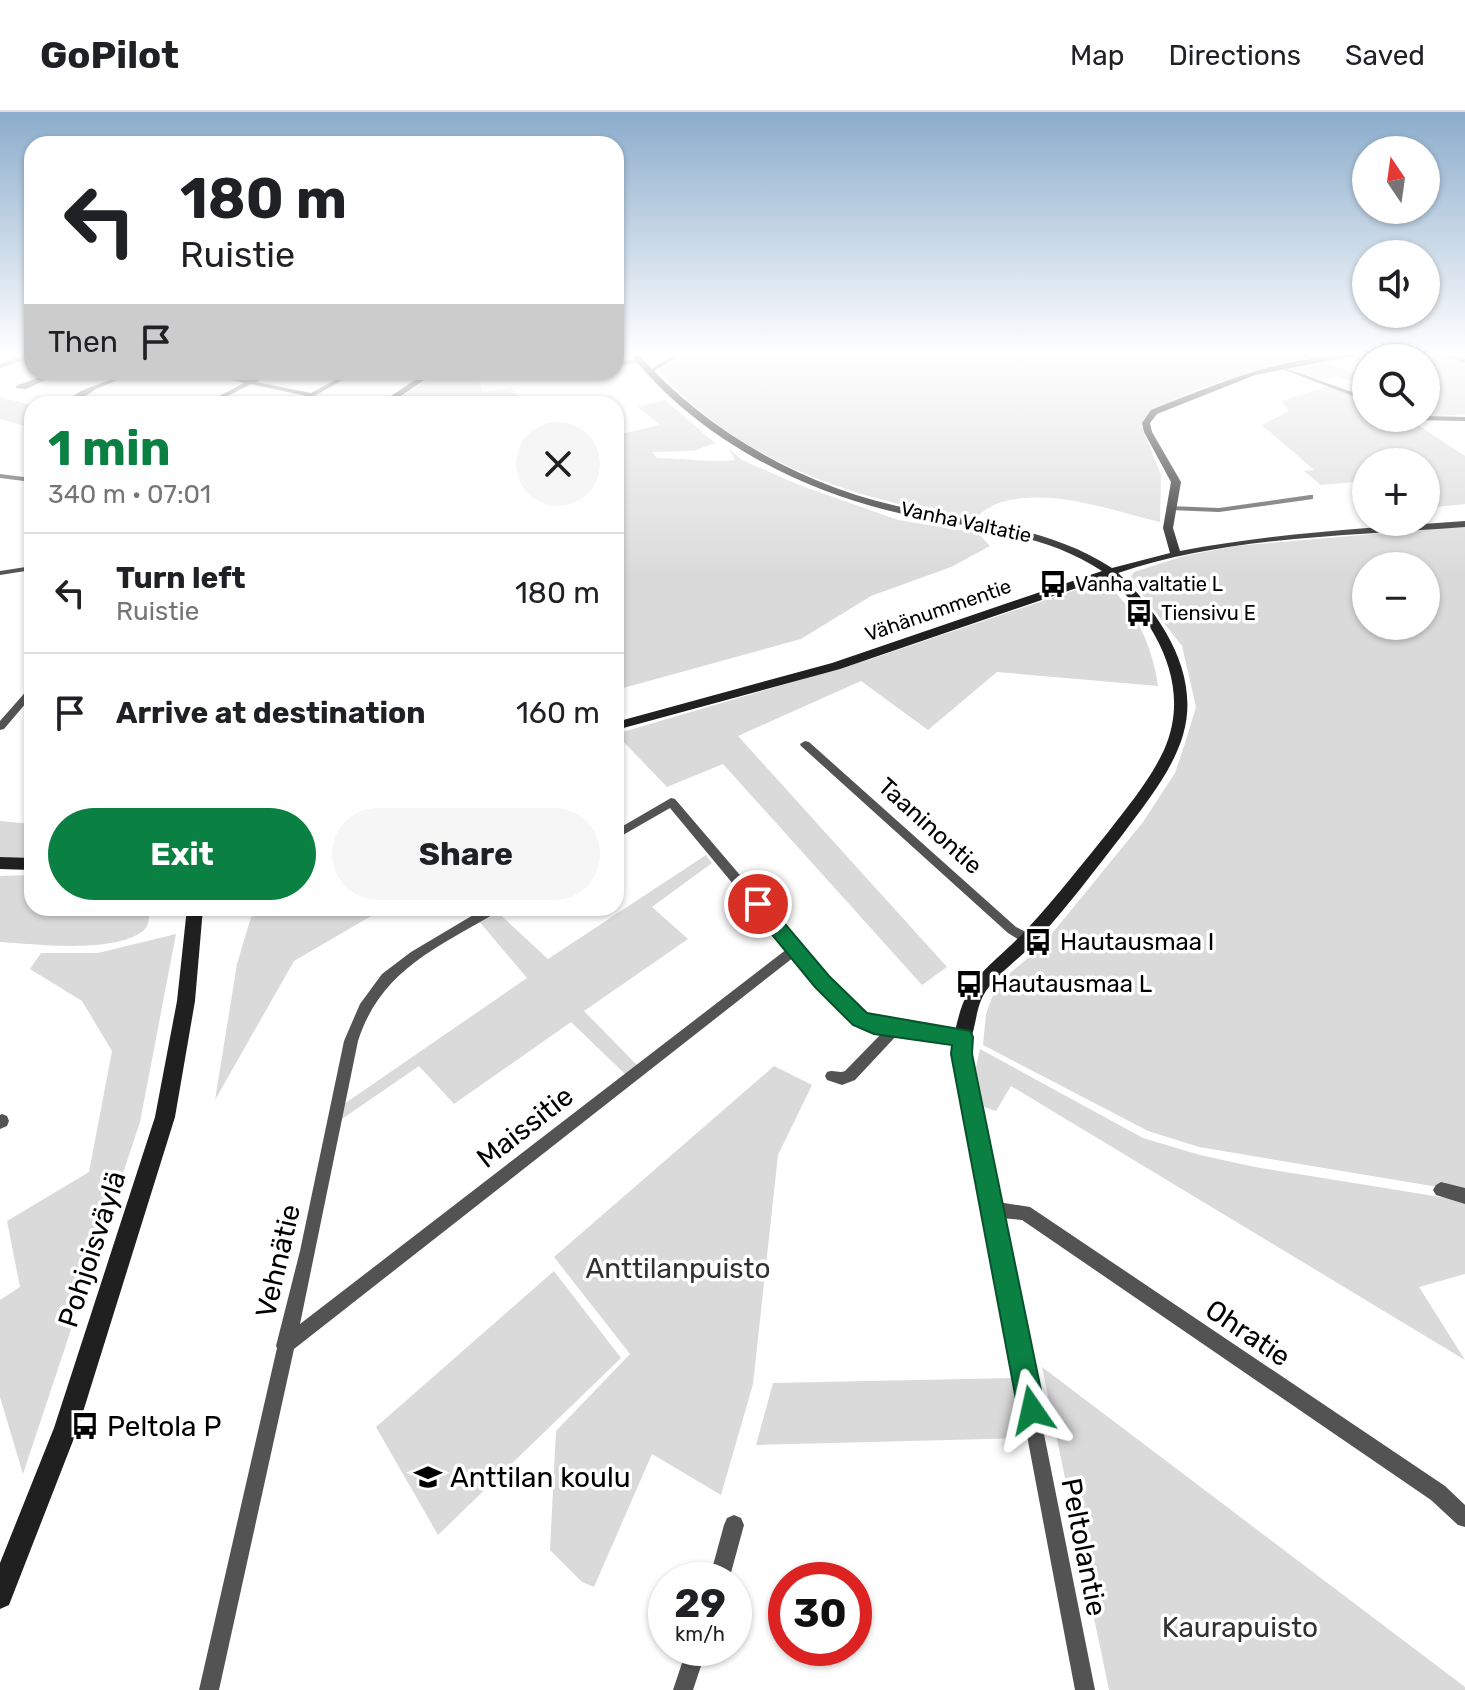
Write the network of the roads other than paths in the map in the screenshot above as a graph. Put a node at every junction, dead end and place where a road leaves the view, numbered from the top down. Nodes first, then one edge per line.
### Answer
1 (721, 429) edge
2 (1147, 429) edge
3 (0, 476) edge
4 (24, 479) edge
5 (1310, 497) dead end
6 (1170, 508) junction
7 (1465, 524) edge
8 (1176, 554) junction
9 (24, 569) edge
10 (0, 573) edge
11 (1111, 573) junction
12 (24, 699) edge
13 (0, 712) edge
14 (13, 712) junction
15 (624, 724) edge
16 (0, 727) edge
17 (805, 744) dead end
18 (624, 830) edge
19 (0, 863) edge
20 (24, 864) edge
21 (194, 916) edge
22 (482, 916) edge
23 (1028, 939) junction
24 (796, 949) junction
25 (895, 1028) junction
26 (963, 1037) junction
27 (832, 1076) dead end
28 (1441, 1190) dead end
29 (1465, 1196) edge
30 (993, 1209) junction
31 (285, 1346) junction
32 (1465, 1518) edge
33 (734, 1525) dead end
34 (724, 1562) edge
35 (0, 1596) edge
36 (691, 1666) edge
37 (209, 1690) edge
38 (683, 1690) edge
39 (1085, 1690) edge

1 - 11 street, Vanha Valtatie
2 - 6 street
3 - 4 street
5 - 6 street
6 - 8 street
7 - 8 street, Vähänummentie
8 - 11 street, Vähänummentie
9 - 10 street
11 - 15 street, Vähänummentie
11 - 23 street, Vanha Valtatie
12 - 14 street
13 - 14 street
14 - 16 street
17 - 23 street, Taaninontie
18 - 24 street
19 - 20 street
21 - 35 street, Pohjoisväylä
22 - 31 street, Vehnätie
23 - 26 street, Vanha Valtatie
24 - 25 street
24 - 31 street, Maissitie
25 - 26 street
25 - 27 street
26 - 30 street, Peltolantie
28 - 29 street
30 - 32 street, Ohratie
30 - 39 street, Peltolantie
31 - 37 street, Vehnätie
33 - 34 street
36 - 38 street

